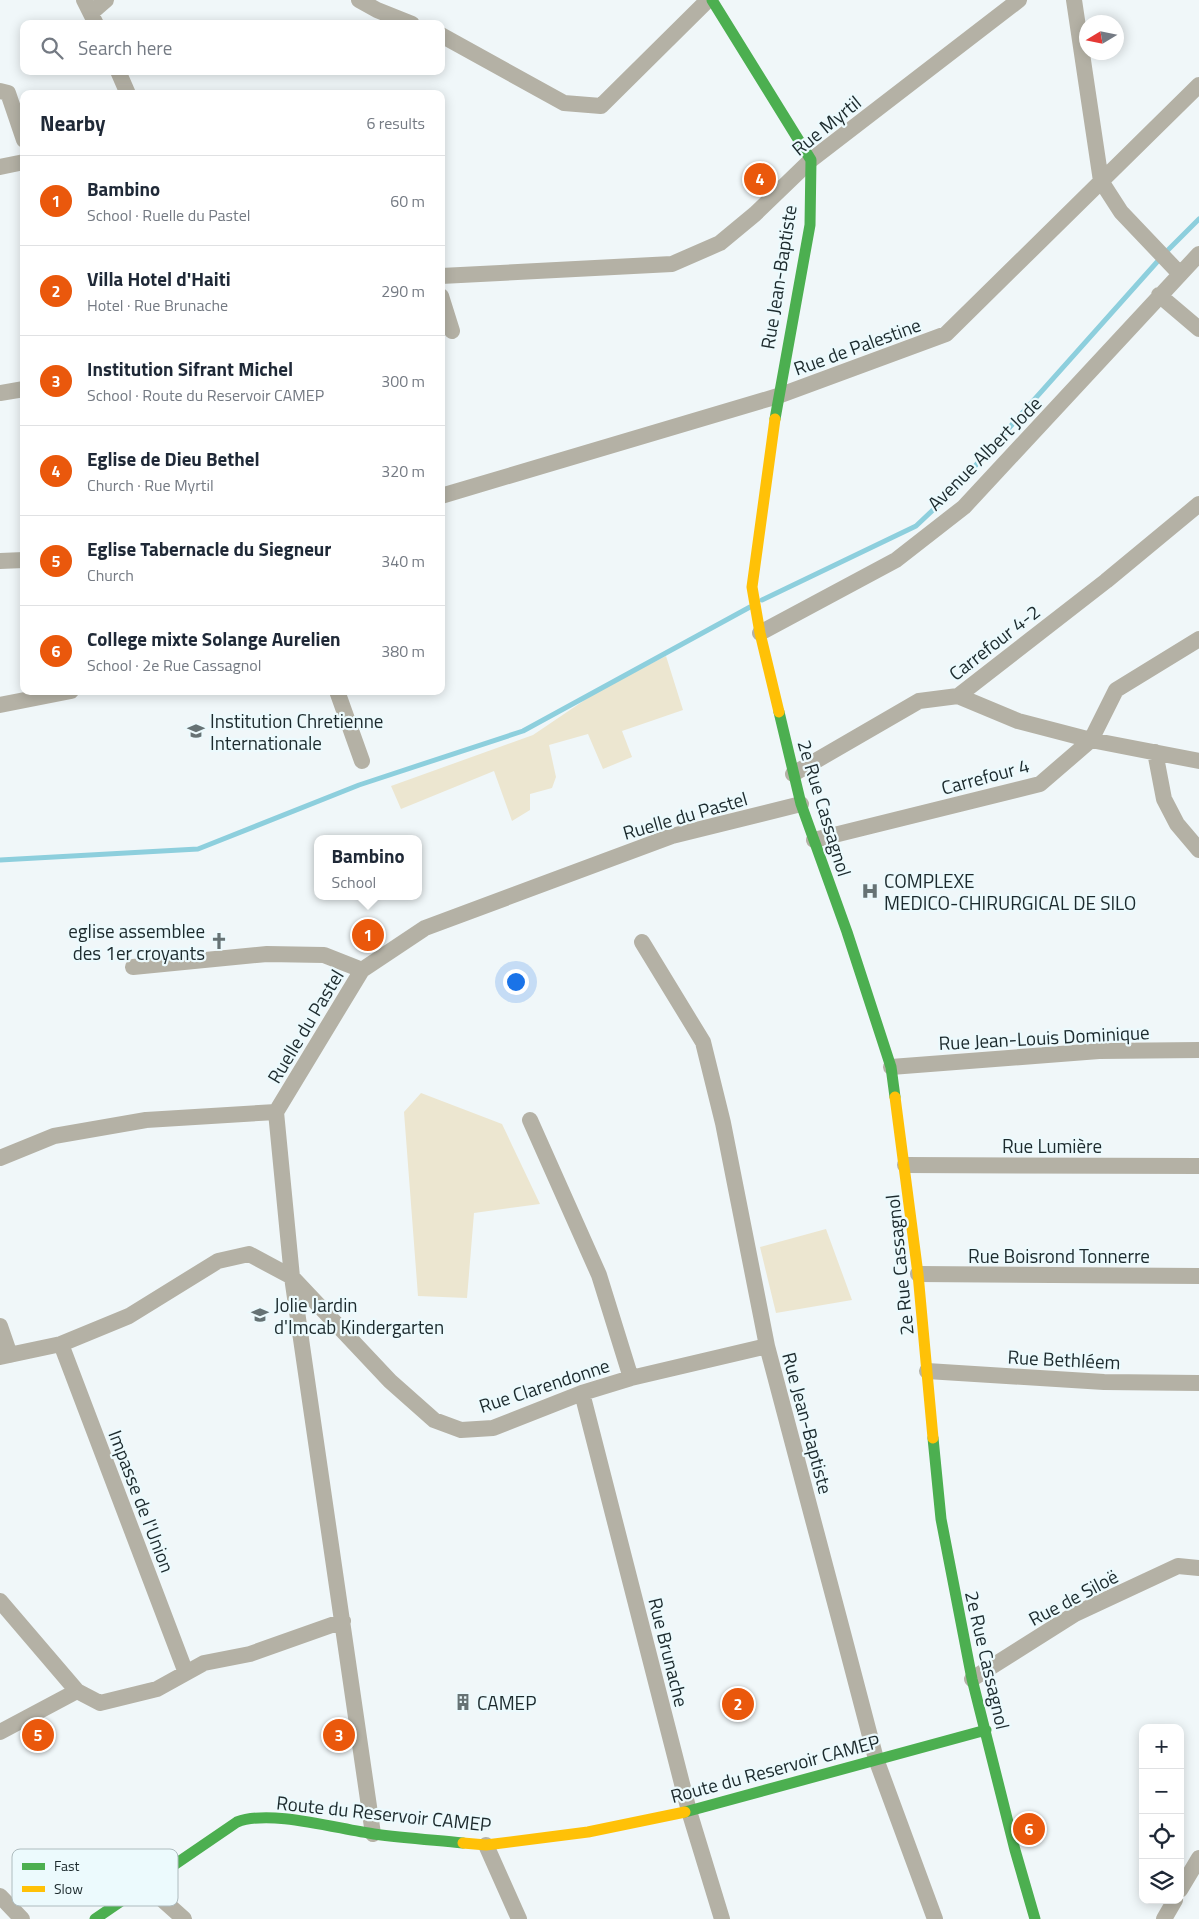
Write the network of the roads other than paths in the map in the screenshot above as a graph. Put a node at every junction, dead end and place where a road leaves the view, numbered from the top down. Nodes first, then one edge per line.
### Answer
1 (106, 0) edge
2 (359, 0) edge
3 (710, 0) edge
4 (1019, 0) edge
5 (1074, 0) edge
6 (90, 12) edge
7 (402, 20) edge
8 (445, 37) edge
9 (120, 75) edge
10 (1199, 85) edge
11 (0, 90) edge
12 (126, 90) edge
13 (20, 128) edge
14 (811, 160) junction
15 (20, 163) edge
16 (0, 167) edge
17 (1101, 181) junction
18 (1199, 254) edge
19 (1180, 274) junction
20 (445, 276) edge
21 (1159, 295) junction
22 (445, 309) edge
23 (1199, 329) edge
24 (452, 331) dead end
25 (20, 390) edge
26 (0, 393) edge
27 (778, 396) junction
28 (445, 495) edge
29 (1199, 504) edge
30 (20, 560) edge
31 (0, 562) edge
32 (756, 617) joint
33 (760, 633) junction
34 (1199, 639) edge
35 (49, 695) edge
36 (338, 695) edge
37 (958, 696) junction
38 (0, 704) edge
39 (1091, 740) junction
40 (1155, 752) junction
41 (1199, 760) edge
42 (362, 762) dead end
43 (793, 774) junction
44 (801, 804) junction
45 (814, 840) junction
46 (1199, 850) edge
47 (642, 942) dead end
48 (133, 967) dead end
49 (362, 970) junction
50 (1199, 1050) edge
51 (891, 1066) junction
52 (276, 1112) junction
53 (530, 1120) dead end
54 (0, 1158) edge
55 (905, 1165) junction
56 (1199, 1166) edge
57 (918, 1274) junction
58 (1199, 1276) edge
59 (292, 1277) junction
60 (0, 1326) edge
61 (61, 1344) junction
62 (768, 1346) junction
63 (5, 1356) edge
64 (927, 1371) junction
65 (631, 1378) junction
66 (1199, 1383) edge
67 (582, 1393) junction
68 (1199, 1568) edge
69 (0, 1600) edge
70 (343, 1621) junction
71 (186, 1673) junction
72 (972, 1679) junction
73 (77, 1691) junction
74 (986, 1730) junction
75 (0, 1732) edge
76 (876, 1759) junction
77 (689, 1812) junction
78 (372, 1834) junction
79 (486, 1845) junction
80 (1199, 1858) edge
81 (178, 1863) edge
82 (1184, 1883) edge
83 (0, 1896) edge
84 (1172, 1904) edge
85 (114, 1906) edge
86 (169, 1906) edge
87 (22, 1919) edge
88 (95, 1919) edge
89 (184, 1919) edge
90 (519, 1919) edge
91 (722, 1919) edge
92 (935, 1919) edge
93 (1035, 1919) edge
94 (1164, 1919) edge

1 - 6 street
2 - 7 street
3 - 8 street
3 - 14 street
4 - 14 street, Rue Myrtil
5 - 17 street
9 - 12 street
10 - 17 street, Rue de Palestine
11 - 13 street
14 - 20 street, Rue Myrtil
14 - 27 street, Rue Jean-Baptiste
15 - 16 street
17 - 19 street
17 - 27 street, Rue de Palestine
18 - 19 street, Avenue Albert Jode
19 - 21 street, Avenue Albert Jode
21 - 23 street
21 - 33 street, Avenue Albert Jode
22 - 24 street
25 - 26 street
27 - 28 street, Rue de Palestine
27 - 32 street, Rue Jean-Baptiste
29 - 37 street, Carrefour 4-2
30 - 31 street
32 - 33 street, 2e Rue Cassagnol
33 - 43 street, 2e Rue Cassagnol
34 - 39 street, Carrefour 4
35 - 38 street
36 - 42 street
37 - 39 street
37 - 43 street, Carrefour 4-2
39 - 40 street
39 - 45 street, Carrefour 4
40 - 41 street
40 - 46 street
43 - 44 street, 2e Rue Cassagnol
44 - 45 street, 2e Rue Cassagnol
44 - 49 street, Ruelle du Pastel
45 - 51 street, 2e Rue Cassagnol
47 - 62 street, Rue Jean-Baptiste
48 - 49 street
49 - 52 street, Ruelle du Pastel
50 - 51 street, Rue Jean-Louis Dominique
51 - 55 street, 2e Rue Cassagnol
52 - 54 street, Ruelle du Pastel
52 - 59 street
53 - 65 street
55 - 56 street, Rue Lumière
55 - 57 street, 2e Rue Cassagnol
57 - 58 street, Rue Boisrond Tonnerre
57 - 64 street, 2e Rue Cassagnol
59 - 61 street, Rue Clarendonne
59 - 67 street, Rue Clarendonne
59 - 70 street
60 - 63 street
61 - 63 street, Rue Clarendonne
61 - 71 street, Impasse de l'Union
62 - 65 street, Rue Clarendonne
62 - 76 street, Rue Jean-Baptiste
64 - 66 street, Rue Bethléem
64 - 72 street, 2e Rue Cassagnol
65 - 67 street, Rue Clarendonne
67 - 77 street, Rue Brunache
68 - 72 street, Rue de Siloë
69 - 73 street
70 - 71 street
70 - 78 street
71 - 73 street
72 - 74 street, 2e Rue Cassagnol
73 - 75 street
74 - 76 street, Route du Reservoir CAMEP
74 - 93 street, 2e Rue Cassagnol
76 - 77 street, Route du Reservoir CAMEP
76 - 92 street, Rue Jean-Baptiste
77 - 79 street, Route du Reservoir CAMEP
77 - 91 street, Rue Brunache
78 - 79 street, Route du Reservoir CAMEP
78 - 81 street, Route du Reservoir CAMEP
79 - 90 street
80 - 82 street
83 - 87 street
84 - 94 street
85 - 88 street, Route du Reservoir CAMEP
86 - 89 street

